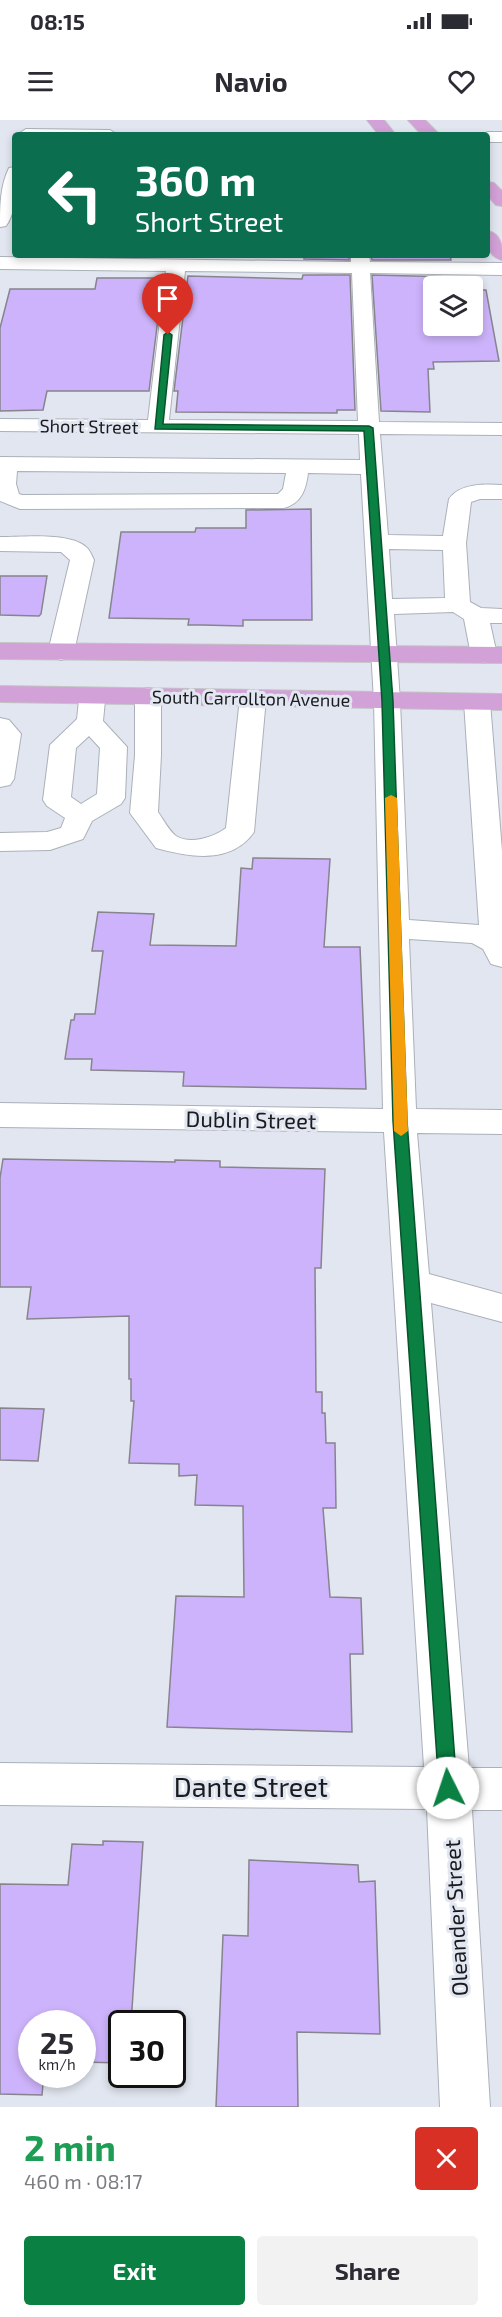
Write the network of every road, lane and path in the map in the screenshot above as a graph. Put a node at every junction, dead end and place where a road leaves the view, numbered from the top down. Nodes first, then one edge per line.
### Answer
1 (375, 120) edge
2 (417, 120) edge
3 (385, 132) edge
4 (429, 132) edge
5 (12, 182) edge
6 (490, 189) edge
7 (502, 201) edge
8 (0, 222) edge
9 (490, 239) edge
10 (502, 254) edge
11 (361, 262) edge
12 (0, 264) edge
13 (176, 266) junction
14 (502, 269) edge
15 (0, 425) edge
16 (158, 427) junction
17 (369, 428) junction
18 (502, 429) edge
19 (4, 464) edge
20 (297, 467) junction
21 (371, 467) junction
22 (502, 492) edge
23 (377, 542) junction
24 (454, 543) junction
25 (0, 544) edge
26 (381, 607) junction
27 (467, 610) junction
28 (502, 616) edge
29 (0, 651) edge
30 (61, 652) junction
31 (385, 655) junction
32 (493, 655) edge
33 (0, 694) edge
34 (148, 696) junction
35 (253, 698) junction
36 (387, 701) junction
37 (490, 702) edge
38 (91, 709) junction
39 (0, 726) edge
40 (492, 768) edge
41 (0, 779) edge
42 (80, 816) junction
43 (0, 842) edge
44 (395, 929) junction
45 (499, 950) edge
46 (0, 1115) edge
47 (400, 1121) junction
48 (502, 1122) edge
49 (414, 1284) junction
50 (502, 1308) edge
51 (0, 1784) edge
52 (448, 1788) junction
53 (502, 1789) edge
54 (465, 2107) edge

1 - 3 main road
2 - 4 main road
5 - 8 street
6 - 7 main road
9 - 10 main road
11 - 13 street
11 - 14 street
11 - 17 street, Oleander Street
12 - 13 street
13 - 16 street
15 - 16 street, Short Street
16 - 17 street, Short Street
17 - 18 street, Short Street
17 - 21 street, Oleander Street
19 - 20 street
19 - 20 street
20 - 21 street
21 - 23 street, Oleander Street
22 - 24 street
23 - 24 street
23 - 26 street, Oleander Street
24 - 27 street
25 - 30 street
26 - 27 street
26 - 31 street, Oleander Street
27 - 28 street
27 - 32 street
29 - 30 main road, South Carrollton Avenue
30 - 31 main road, South Carrollton Avenue
31 - 32 main road, South Carrollton Avenue
31 - 36 street, Oleander Street
33 - 38 main road, South Carrollton Avenue
34 - 35 main road, South Carrollton Avenue
34 - 35 street
34 - 38 main road, South Carrollton Avenue
35 - 36 main road, South Carrollton Avenue
36 - 37 main road, South Carrollton Avenue
36 - 44 street, Oleander Street
37 - 40 street
38 - 42 street
38 - 42 street
39 - 41 street
40 - 45 street
42 - 43 street
44 - 45 street
44 - 47 street, Oleander Street
46 - 47 street, Dublin Street
47 - 48 street, Dublin Street
47 - 49 street, Oleander Street
49 - 50 street
49 - 52 street, Oleander Street
51 - 52 street, Dante Street
52 - 53 street, Dante Street
52 - 54 street, Oleander Street

